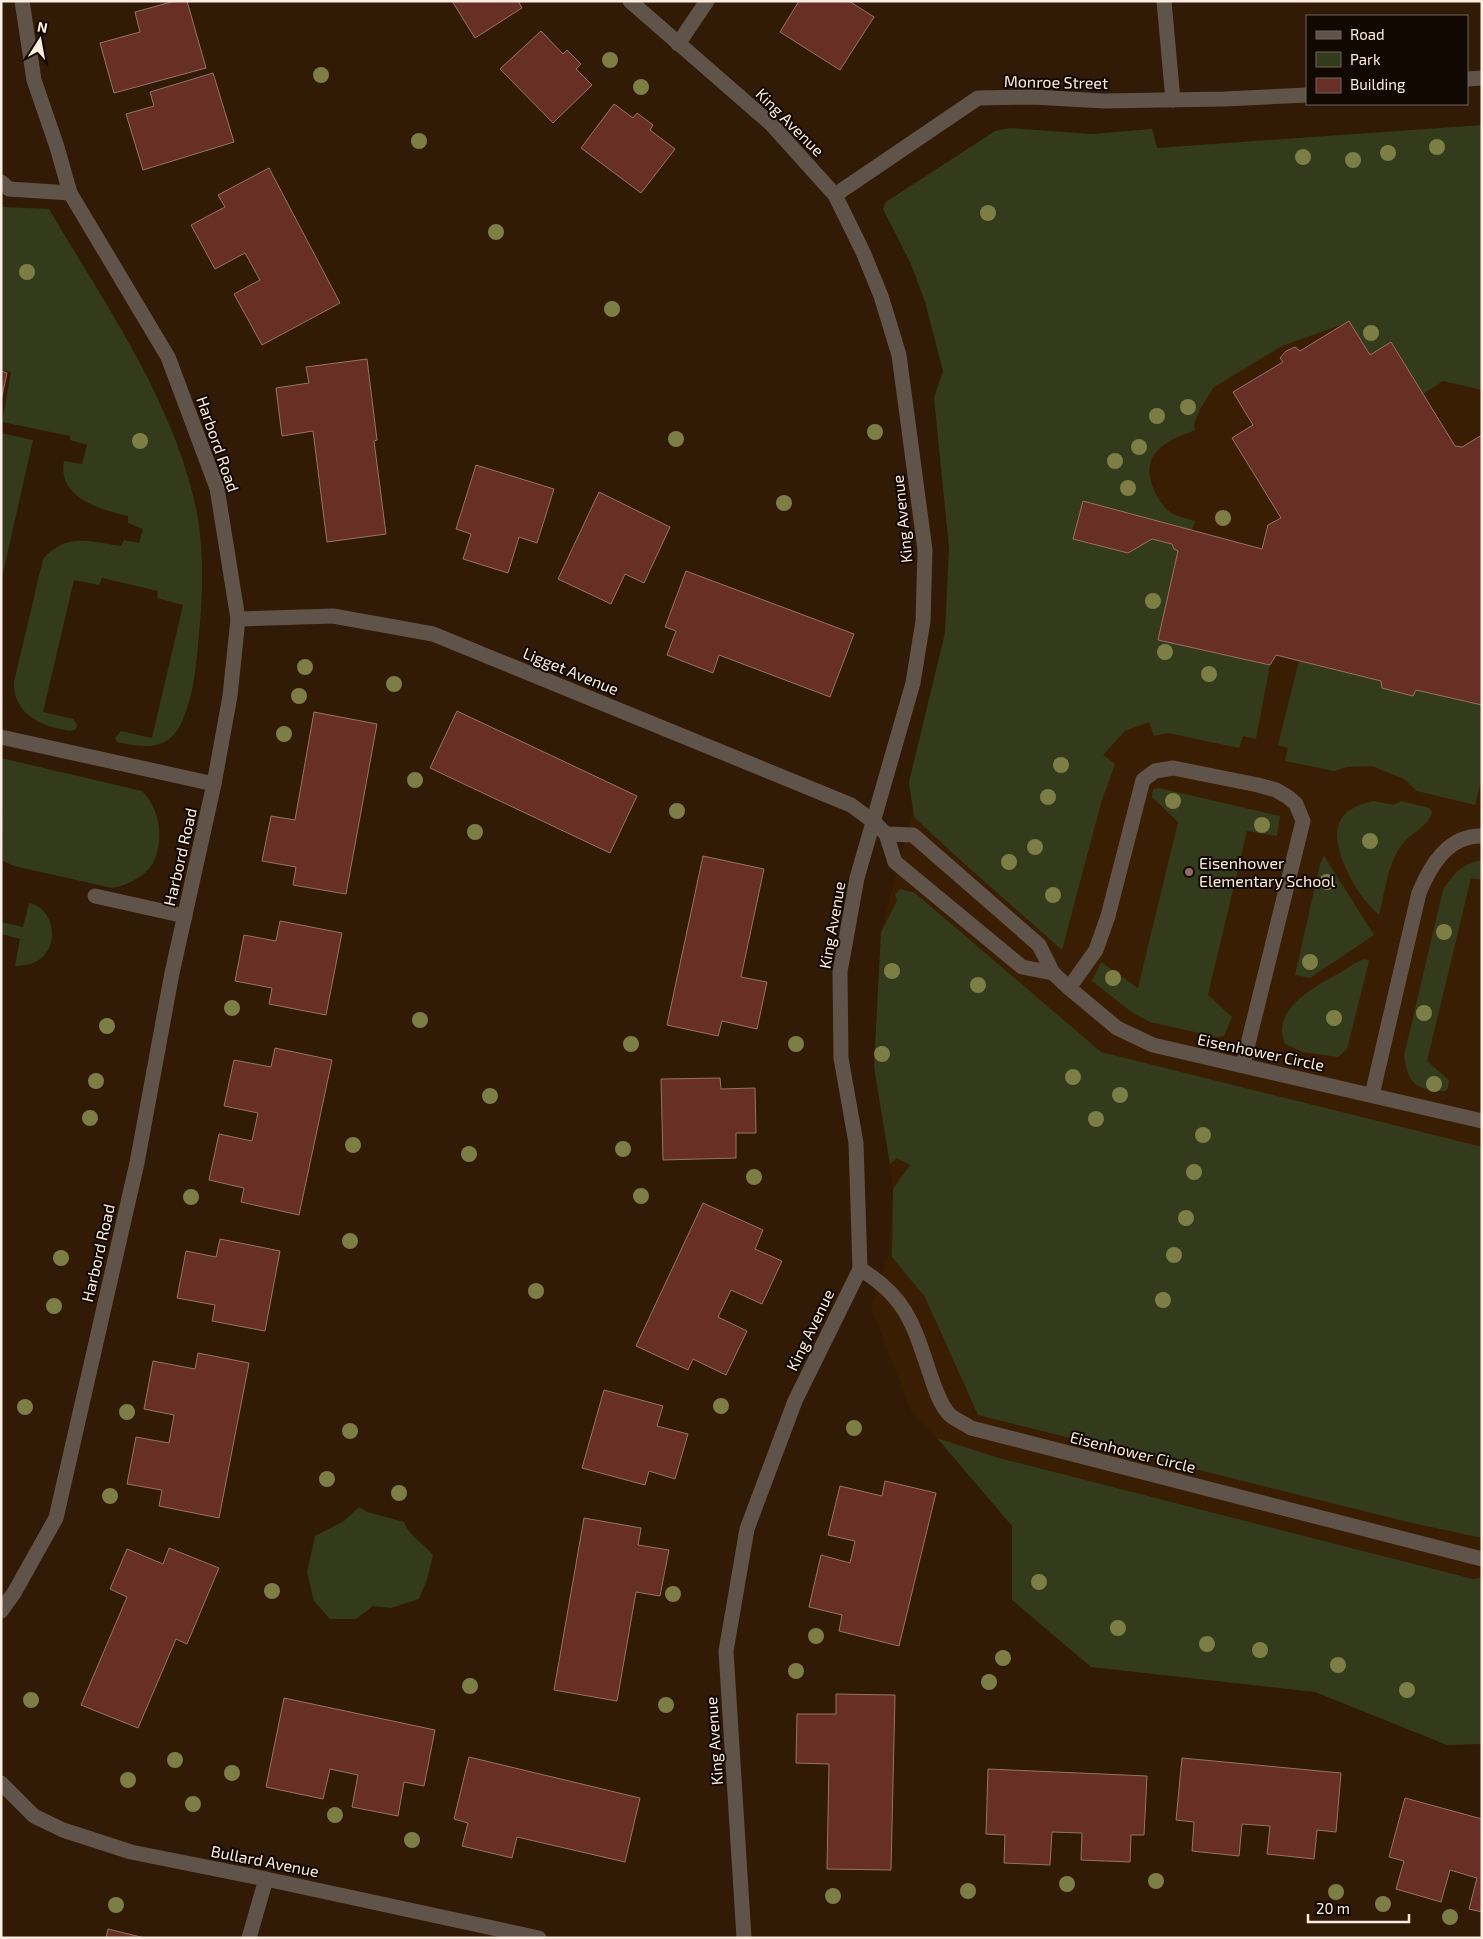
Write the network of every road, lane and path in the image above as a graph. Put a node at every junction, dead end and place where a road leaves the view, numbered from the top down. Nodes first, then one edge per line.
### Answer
1 (22, 1) edge
2 (630, 1) edge
3 (707, 1) edge
4 (1164, 1) edge
5 (678, 44) junction
6 (1482, 78) edge
7 (1468, 80) edge
8 (1306, 95) edge
9 (1173, 100) junction
10 (1, 182) edge
11 (70, 193) junction
12 (835, 195) junction
13 (238, 620) junction
14 (2, 735) edge
15 (214, 784) junction
16 (874, 822) junction
17 (886, 834) junction
18 (1482, 836) edge
19 (95, 896) dead end
20 (184, 916) junction
21 (1053, 973) junction
22 (1069, 988) junction
23 (1243, 1064) junction
24 (1372, 1095) junction
25 (1482, 1121) edge
26 (860, 1269) junction
27 (1482, 1559) edge
28 (1, 1611) edge
29 (1, 1783) edge
30 (266, 1879) junction
31 (250, 1938) edge
32 (539, 1938) edge
33 (744, 1938) edge

1 - 11 street, Harbord Road
2 - 5 street, King Avenue
3 - 5 street
4 - 9 street
5 - 12 street, King Avenue
6 - 7 street
8 - 9 street, Monroe Street
9 - 12 street, Monroe Street
10 - 11 street
11 - 13 street, Harbord Road
12 - 16 street, King Avenue
13 - 15 street, Harbord Road
13 - 16 street, Ligget Avenue
14 - 15 street
15 - 20 street, Harbord Road
16 - 17 street
16 - 26 street, King Avenue
17 - 21 street
17 - 21 street, Eisenhower Circle
18 - 24 street
19 - 20 street
20 - 28 street, Harbord Road
21 - 22 street, Eisenhower Circle
22 - 23 street, Eisenhower Circle
22 - 23 street
23 - 24 street, Eisenhower Circle
24 - 25 street, Eisenhower Circle
26 - 27 street, Eisenhower Circle
26 - 33 street, King Avenue
29 - 30 street, Bullard Avenue
30 - 31 street
30 - 32 street, Bullard Avenue

